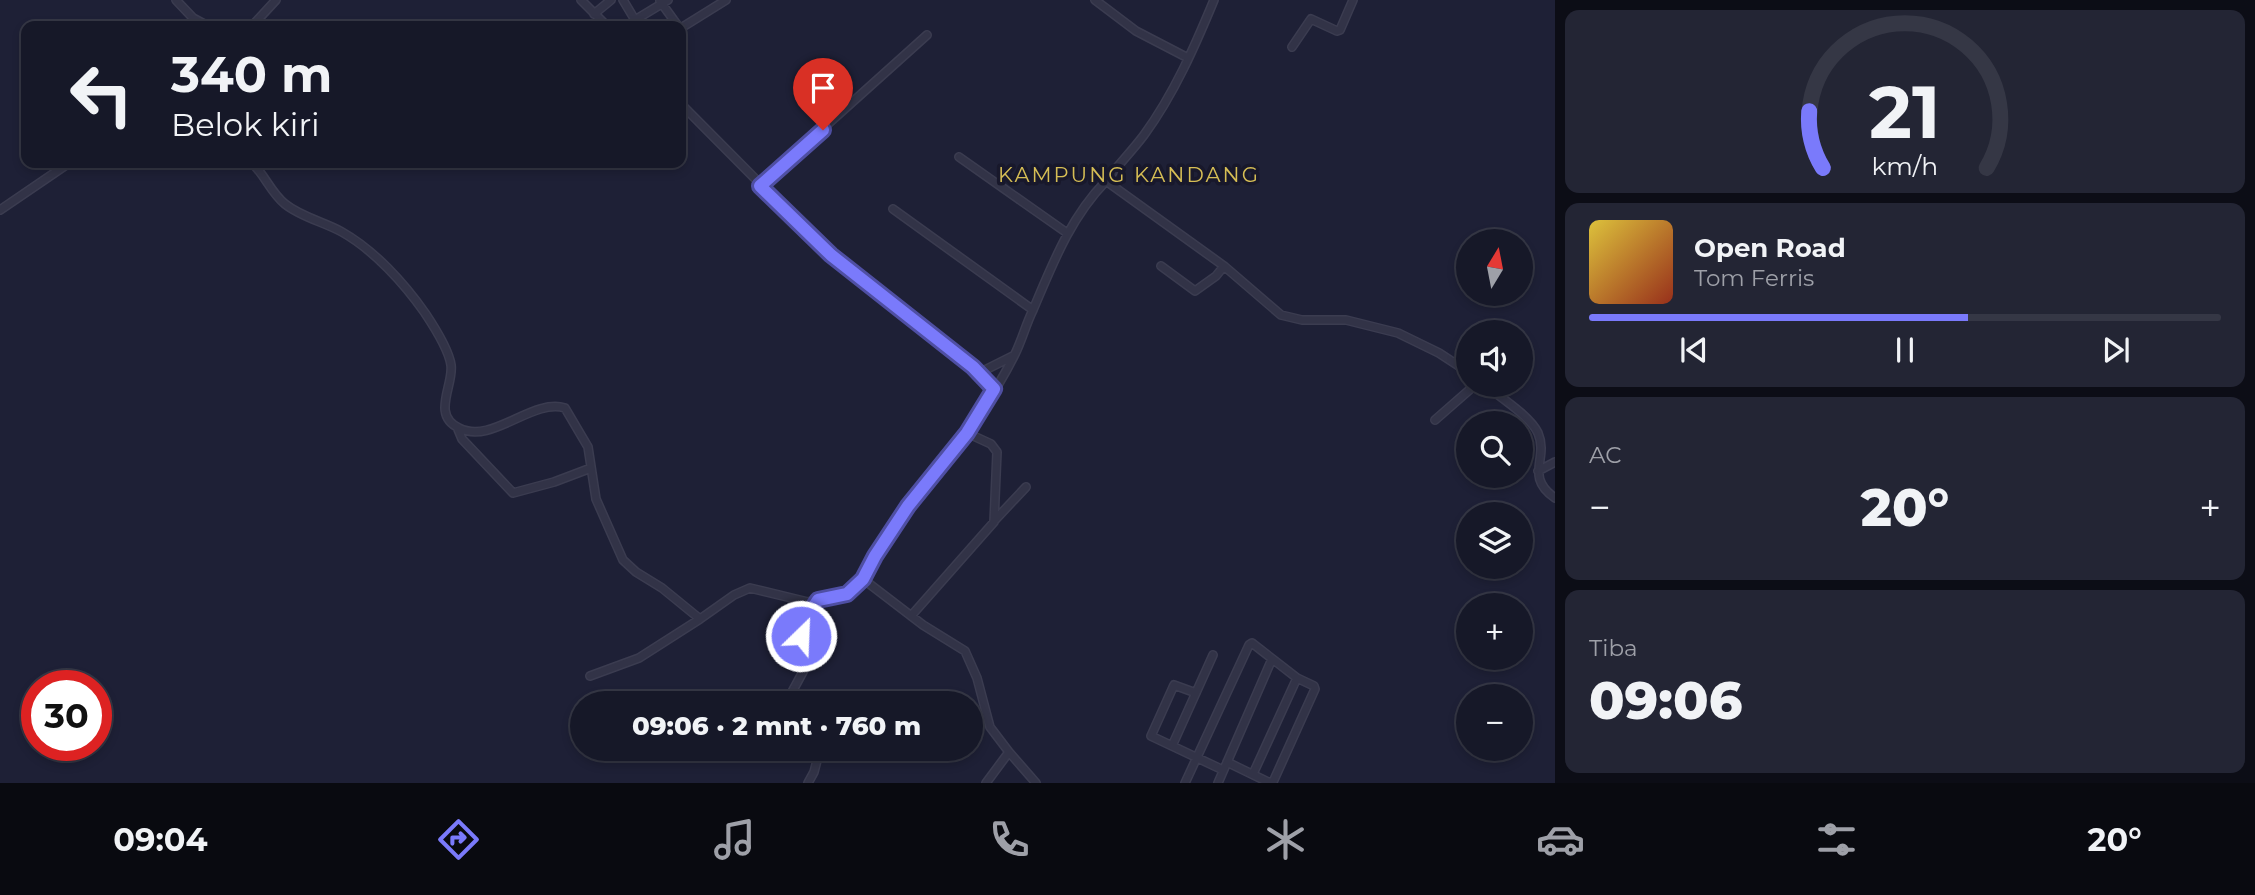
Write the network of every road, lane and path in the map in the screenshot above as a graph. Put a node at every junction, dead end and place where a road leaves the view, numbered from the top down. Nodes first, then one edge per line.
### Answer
1 (176, 0) edge
2 (276, 0) edge
3 (582, 0) edge
4 (611, 0) edge
5 (623, 0) edge
6 (726, 0) edge
7 (1095, 0) edge
8 (1214, 0) edge
9 (1353, 0) edge
10 (663, 1) edge
11 (594, 14) junction
12 (635, 20) joint
13 (199, 21) edge
14 (257, 21) edge
15 (602, 21) edge
16 (675, 21) edge
17 (686, 23) edge
18 (927, 35) dead end
19 (1292, 47) dead end
20 (1188, 58) junction
21 (686, 109) edge
22 (960, 157) dead end
23 (62, 168) edge
24 (256, 168) edge
25 (1106, 181) junction
26 (760, 186) junction
27 (893, 209) dead end
28 (0, 210) edge
29 (1067, 233) junction
30 (1224, 265) junction
31 (1161, 266) dead end
32 (1033, 310) junction
33 (1015, 355) junction
34 (1456, 364) edge
35 (979, 373) junction
36 (994, 389) junction
37 (1461, 397) edge
38 (1500, 397) edge
39 (1434, 420) dead end
40 (457, 427) junction
41 (967, 433) junction
42 (1555, 462) edge
43 (591, 468) junction
44 (1538, 471) junction
45 (1026, 487) dead end
46 (1555, 498) edge
47 (994, 522) junction
48 (863, 579) junction
49 (818, 600) junction
50 (911, 616) junction
51 (700, 618) junction
52 (1213, 654) dead end
53 (1272, 659) junction
54 (590, 676) dead end
55 (1297, 678) junction
56 (793, 691) edge
57 (1196, 693) junction
58 (1172, 746) junction
59 (1009, 752) junction
60 (1196, 757) junction
61 (817, 761) edge
62 (1225, 766) junction
63 (1252, 774) junction
64 (808, 783) edge
65 (986, 783) edge
66 (1036, 783) edge
67 (1185, 783) edge
68 (1217, 783) edge

1 - 13 street
2 - 14 street
3 - 11 street
4 - 11 street
5 - 12 street
6 - 17 street
7 - 20 street
8 - 20 street
9 - 19 street
10 - 12 street
10 - 16 street
11 - 15 street
18 - 26 street
20 - 25 street
21 - 26 street
22 - 29 street
23 - 28 street
24 - 40 street
25 - 29 street
25 - 30 street
26 - 35 street
27 - 32 street
29 - 32 street
30 - 31 street
30 - 34 street
32 - 33 street
33 - 35 street
33 - 36 street
35 - 36 street
36 - 41 street
37 - 39 street
38 - 44 street
40 - 43 street
40 - 43 street
41 - 47 street
41 - 48 street
42 - 44 street
43 - 51 street
44 - 46 street
45 - 47 street
47 - 50 street
48 - 49 street
48 - 50 street
49 - 51 street
49 - 56 street
50 - 59 street
51 - 54 street
52 - 57 street
53 - 55 street
53 - 60 street
53 - 62 street
55 - 63 street
55 - 63 street
57 - 58 street
57 - 58 street
58 - 60 street
59 - 65 street
59 - 66 street
60 - 62 street
60 - 67 street
61 - 64 street
62 - 63 street
62 - 68 street

